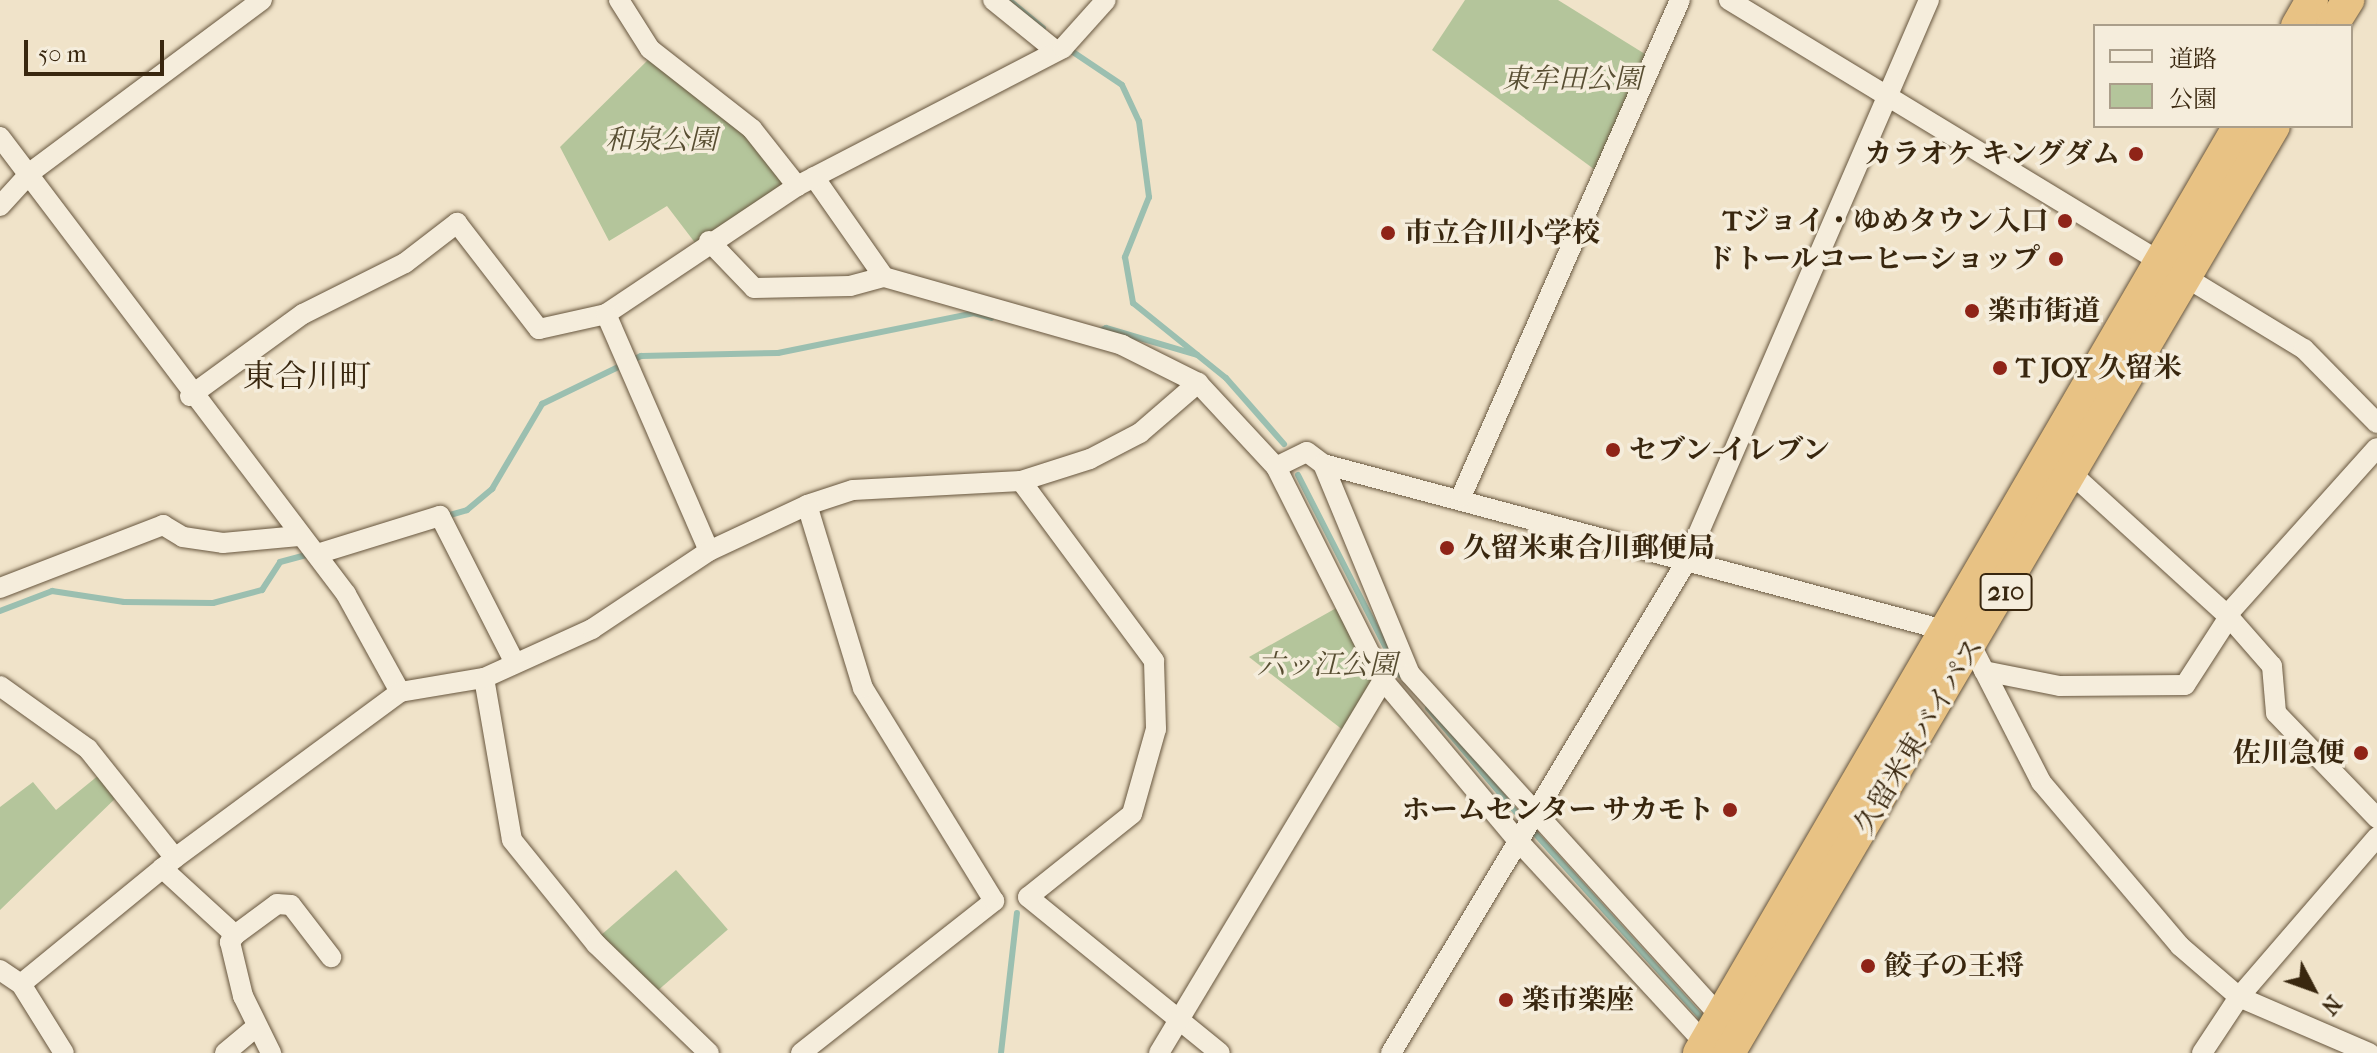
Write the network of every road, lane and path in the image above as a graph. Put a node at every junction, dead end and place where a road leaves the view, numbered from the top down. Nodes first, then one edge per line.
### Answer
1 (619, 0) edge
2 (993, 0) edge
3 (1106, 0) edge
4 (1680, 0) edge
5 (1729, 0) edge
6 (1929, 0) edge
7 (2312, 0) edge
8 (2348, 0) edge
9 (254, 2) edge
10 (2298, 24) edge
11 (2333, 24) edge
12 (1065, 46) junction
13 (1886, 96) junction
14 (2238, 128) edge
15 (2273, 128) edge
16 (0, 137) edge
17 (31, 172) junction
18 (806, 182) junction
19 (0, 206) edge
20 (709, 241) junction
21 (2175, 269) junction
22 (884, 277) junction
23 (606, 314) junction
24 (1198, 383) junction
25 (190, 396) junction
26 (2377, 423) edge
27 (2377, 448) edge
28 (1323, 464) junction
29 (1276, 467) junction
30 (2072, 474) junction
31 (1021, 481) junction
32 (1461, 497) junction
33 (807, 505) junction
34 (299, 536) junction
35 (709, 551) junction
36 (317, 554) junction
37 (1686, 562) junction
38 (0, 588) edge
39 (2228, 616) junction
40 (1968, 650) junction
41 (514, 661) junction
42 (484, 678) junction
43 (1383, 680) junction
44 (0, 686) edge
45 (400, 692) junction
46 (1534, 813) junction
47 (2377, 818) edge
48 (2377, 837) edge
49 (1520, 843) junction
50 (169, 863) junction
51 (1028, 897) junction
52 (994, 901) junction
53 (235, 935) junction
54 (331, 957) dead end
55 (0, 970) edge
56 (21, 984) junction
57 (2239, 997) junction
58 (1177, 1022) junction
59 (256, 1027) junction
60 (1717, 1043) edge
61 (64, 1053) edge
62 (225, 1053) edge
63 (271, 1053) edge
64 (709, 1053) edge
65 (801, 1053) edge
66 (1159, 1053) edge
67 (1220, 1053) edge
68 (1391, 1053) edge
69 (2202, 1053) edge
70 (2369, 1053) edge

1 - 18 street
2 - 12 street
3 - 12 street
4 - 32 street
5 - 13 street
6 - 13 street
7 - 10 highway
8 - 11 highway
9 - 17 street
12 - 18 street
13 - 21 street
13 - 37 street
14 - 21 highway, 久留米東バイパス / 210
15 - 21 highway, 久留米東バイパス / 210
16 - 17 street
17 - 19 street
17 - 25 street
18 - 20 street
18 - 22 street
20 - 22 street
20 - 23 street
21 - 26 street
21 - 30 highway, 久留米東バイパス / 210
21 - 40 highway, 久留米東バイパス / 210
22 - 24 street
23 - 25 street
23 - 35 street
24 - 29 street
24 - 31 street
25 - 34 street
27 - 39 street
28 - 29 street
28 - 32 street
28 - 46 street
29 - 43 street
30 - 39 street
30 - 40 highway, 久留米東バイパス / 210
31 - 33 street
31 - 51 street
32 - 37 street
33 - 35 street
33 - 52 street
34 - 36 street
34 - 38 street
35 - 41 street
36 - 41 street
36 - 45 street
37 - 40 street
37 - 46 street
39 - 40 street
39 - 47 street
40 - 57 street
40 - 60 highway, 久留米東バイパス / 210
41 - 42 street
42 - 45 street
42 - 64 street
43 - 49 street
43 - 58 street
44 - 50 street
45 - 50 street
46 - 49 street
46 - 60 street
48 - 57 street
49 - 60 street
49 - 68 street
50 - 53 street
50 - 56 street
51 - 52 street
51 - 58 street
52 - 65 street
53 - 54 street
53 - 59 street
55 - 56 street
56 - 61 street
57 - 69 street
57 - 70 street
58 - 66 street
58 - 67 street
59 - 62 street
59 - 63 street

